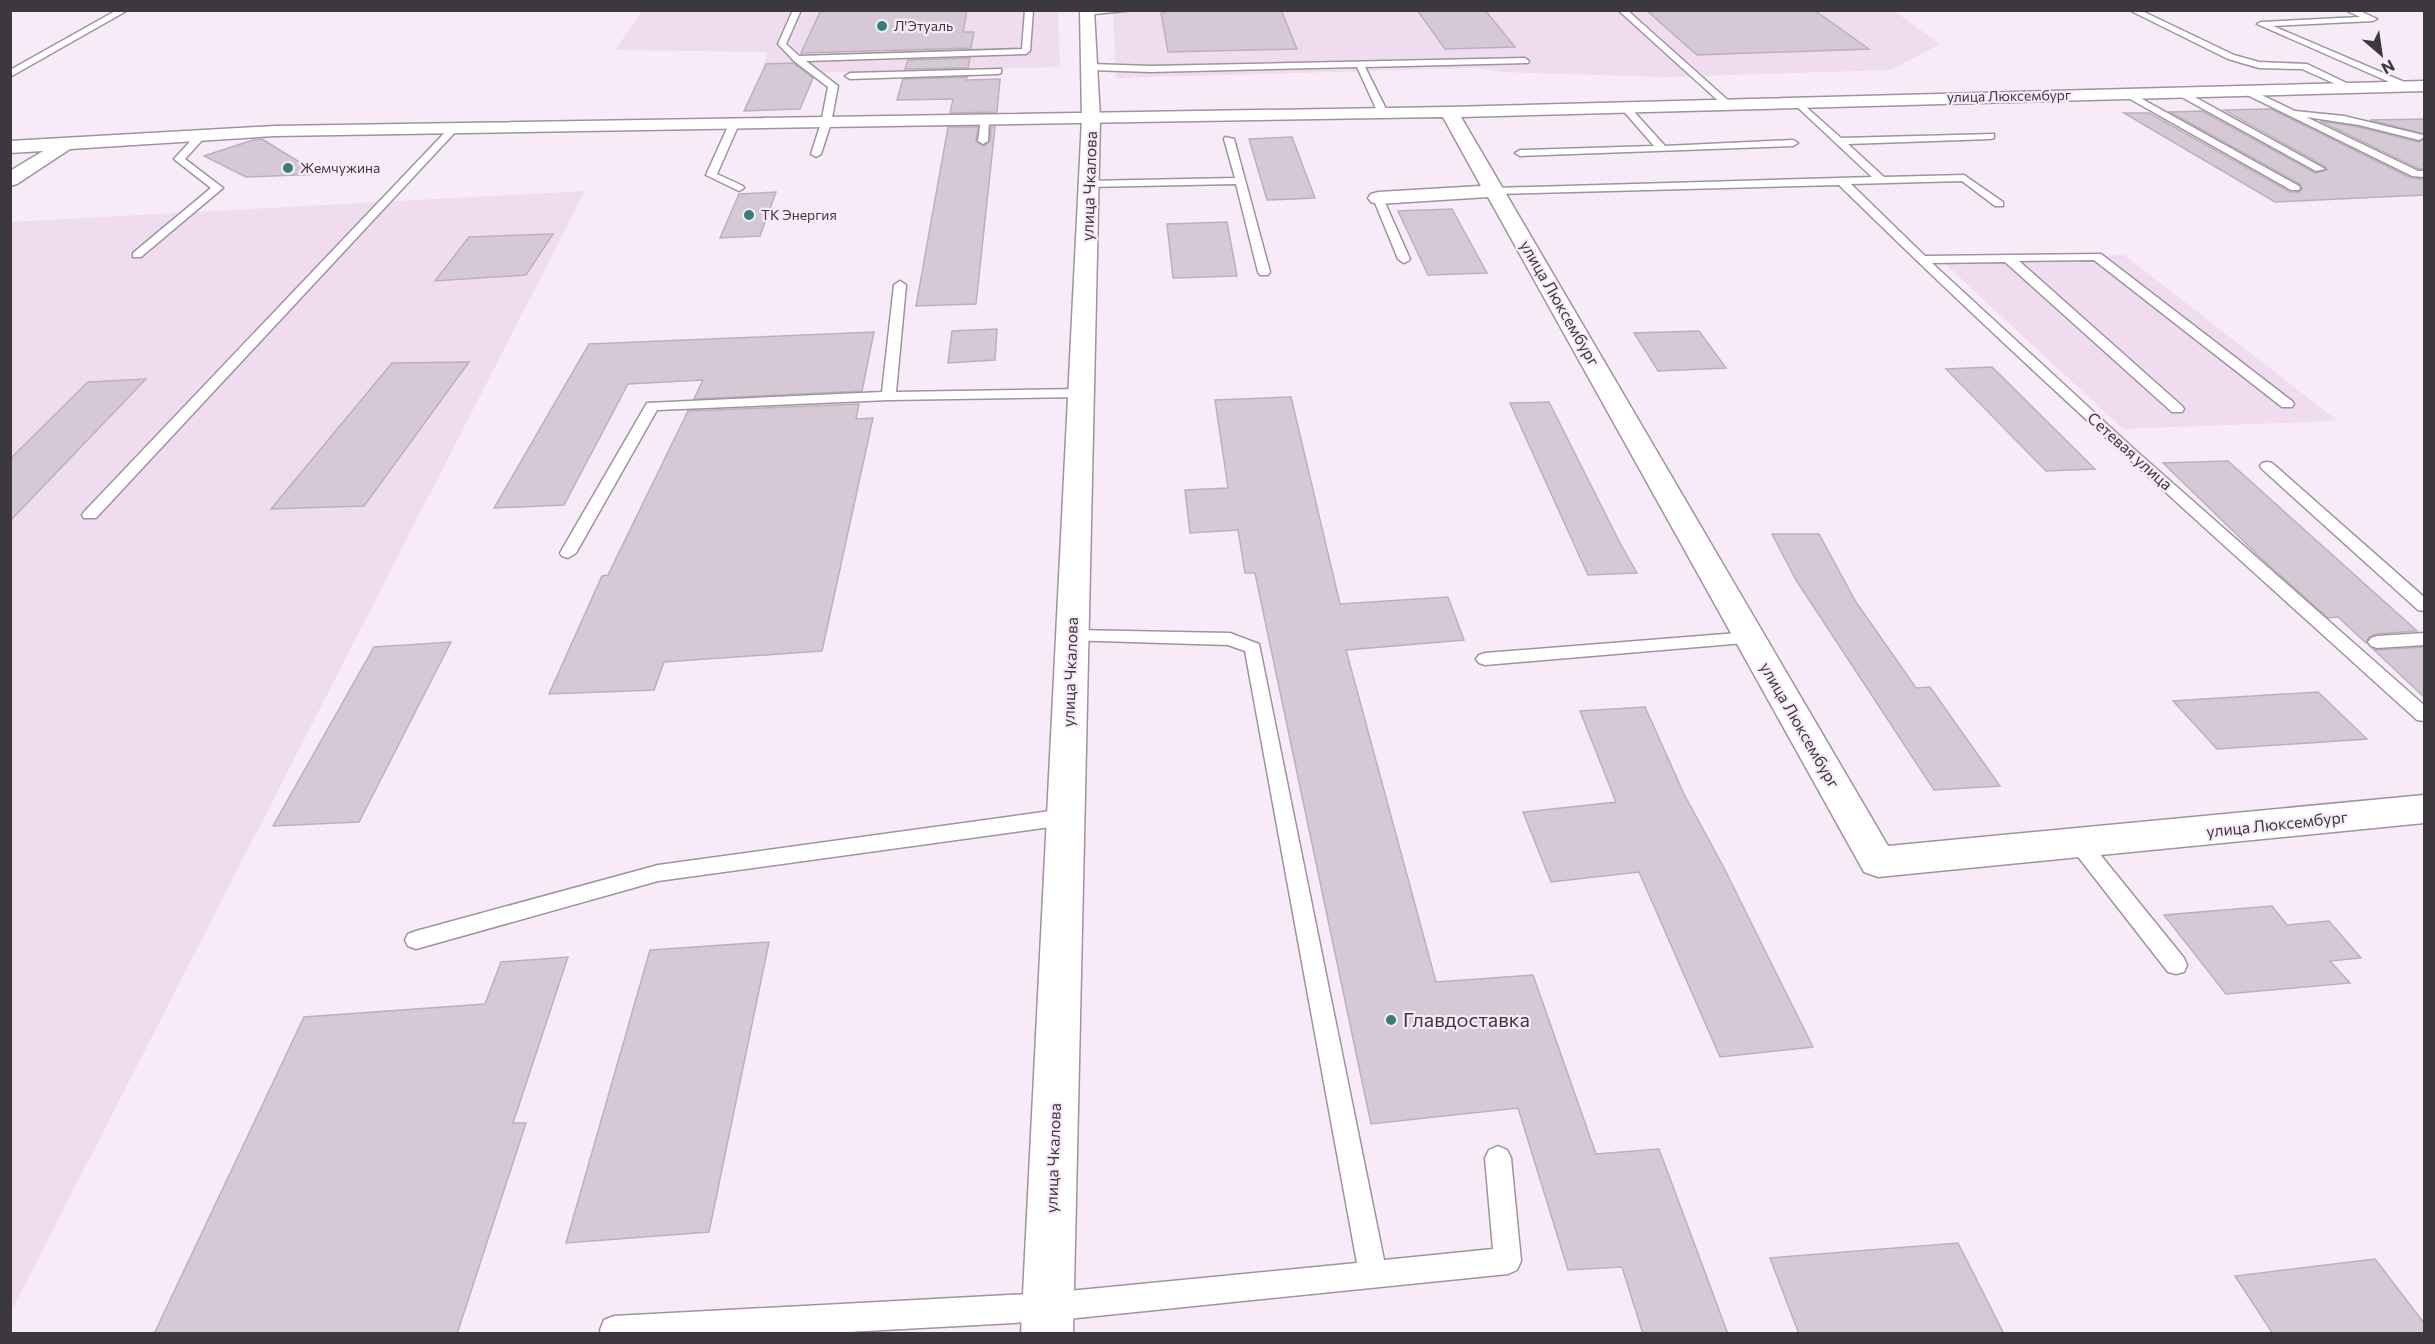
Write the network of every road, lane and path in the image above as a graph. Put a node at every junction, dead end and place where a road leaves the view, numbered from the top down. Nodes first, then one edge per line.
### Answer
1 (124, 10) edge
2 (797, 10) edge
3 (1029, 10) edge
4 (1131, 10) edge
5 (1622, 10) edge
6 (2133, 10) edge
7 (2349, 10) edge
8 (1087, 12) edge
9 (885, 57) junction
10 (797, 59) junction
11 (1525, 60) dead end
12 (1360, 64) junction
13 (1091, 67) junction
14 (998, 71) dead end
15 (10, 74) edge
16 (850, 76) junction
17 (833, 86) junction
18 (2406, 86) junction
19 (2424, 86) edge
20 (2352, 88) junction
21 (2244, 90) junction
22 (2179, 92) junction
23 (2126, 93) junction
24 (1797, 102) junction
25 (1727, 104) junction
26 (1625, 107) junction
27 (1449, 112) junction
28 (1383, 113) junction
29 (2290, 113) junction
30 (1091, 119) junction
31 (984, 121) junction
32 (826, 123) junction
33 (734, 124) junction
34 (454, 128) junction
35 (201, 135) junction
36 (1990, 136) dead end
37 (2423, 138) edge
38 (1230, 139) dead end
39 (983, 141) dead end
40 (1839, 141) junction
41 (1793, 143) dead end
42 (66, 144) junction
43 (10, 147) edge
44 (1662, 149) junction
45 (1520, 153) dead end
46 (816, 154) dead end
47 (2320, 169) dead end
48 (2424, 174) edge
49 (10, 180) edge
50 (1881, 180) junction
51 (1241, 181) junction
52 (1841, 181) junction
53 (1088, 184) junction
54 (739, 188) dead end
55 (2295, 188) dead end
56 (1496, 191) junction
57 (1378, 198) joint
58 (1999, 204) dead end
59 (137, 255) dead end
60 (1404, 259) dead end
61 (2009, 259) junction
62 (1920, 260) junction
63 (1264, 272) dead end
64 (900, 285) dead end
65 (1081, 393) junction
66 (889, 396) junction
67 (2287, 404) dead end
68 (2177, 408) dead end
69 (2267, 466) dead end
70 (90, 516) dead end
71 (567, 553) dead end
72 (2424, 606) edge
73 (1072, 636) junction
74 (1750, 638) junction
75 (2424, 639) edge
76 (2377, 642) dead end
77 (1485, 659) dead end
78 (2424, 715) edge
79 (2424, 809) edge
80 (1065, 817) junction
81 (2079, 843) junction
82 (416, 940) dead end
83 (2176, 965) dead end
84 (1498, 1158) dead end
85 (1373, 1275) junction
86 (1047, 1320) edge
87 (614, 1330) dead end

1 - 15 lane
2 - 10 lane
3 - 9 lane
4 - 8 lane
5 - 25 lane
6 - 20 lane
7 - 18 lane
8 - 13 street, улица Чкалова
9 - 10 lane
9 - 16 lane
10 - 17 lane
11 - 12 lane
12 - 13 lane
12 - 28 lane
13 - 30 street, улица Чкалова
14 - 16 lane
16 - 17 lane
17 - 32 lane
18 - 19 street, улица Люксембург
18 - 20 street, улица Люксембург
20 - 21 street, улица Люксембург
21 - 22 street, улица Люксембург
21 - 29 lane
22 - 23 street, улица Люксембург
22 - 47 lane
23 - 24 street, улица Люксембург
23 - 55 lane
24 - 25 street, улица Люксембург
24 - 40 lane
25 - 26 street, улица Люксембург
26 - 27 street, улица Люксембург
26 - 44 lane
27 - 28 street, улица Люксембург
27 - 56 street, улица Люксембург
28 - 30 street, улица Люксембург
29 - 37 lane
29 - 48 lane
30 - 31 street, улица Люксембург
30 - 53 street, улица Чкалова
31 - 32 street, улица Люксембург
31 - 39 lane
32 - 33 street, улица Люксембург
32 - 46 lane
33 - 34 street, улица Люксембург
33 - 54 lane
34 - 35 street, улица Люксембург
34 - 70 lane
35 - 42 street, улица Люксембург
35 - 59 lane
36 - 40 lane
38 - 51 lane
40 - 50 lane
41 - 44 lane
42 - 43 street, улица Люксембург
42 - 49 street
44 - 45 lane
50 - 52 lane
50 - 58 lane
51 - 53 lane
51 - 63 lane
52 - 56 lane
52 - 62 lane, Сетевая улица
53 - 65 street, улица Чкалова
56 - 57 street
56 - 74 street, улица Люксембург
57 - 60 lane
61 - 62 lane
61 - 67 lane
61 - 68 lane
62 - 78 lane, Сетевая улица
64 - 66 lane
65 - 66 lane
65 - 73 street, улица Чкалова
66 - 71 lane
69 - 72 lane
73 - 80 street, улица Чкалова
73 - 85 lane
74 - 77 lane
74 - 81 street, улица Люксембург
75 - 76 lane
79 - 81 street, улица Люксембург
80 - 82 lane
80 - 86 street, улица Чкалова
81 - 83 lane
84 - 85 lane
85 - 86 lane
86 - 87 lane

